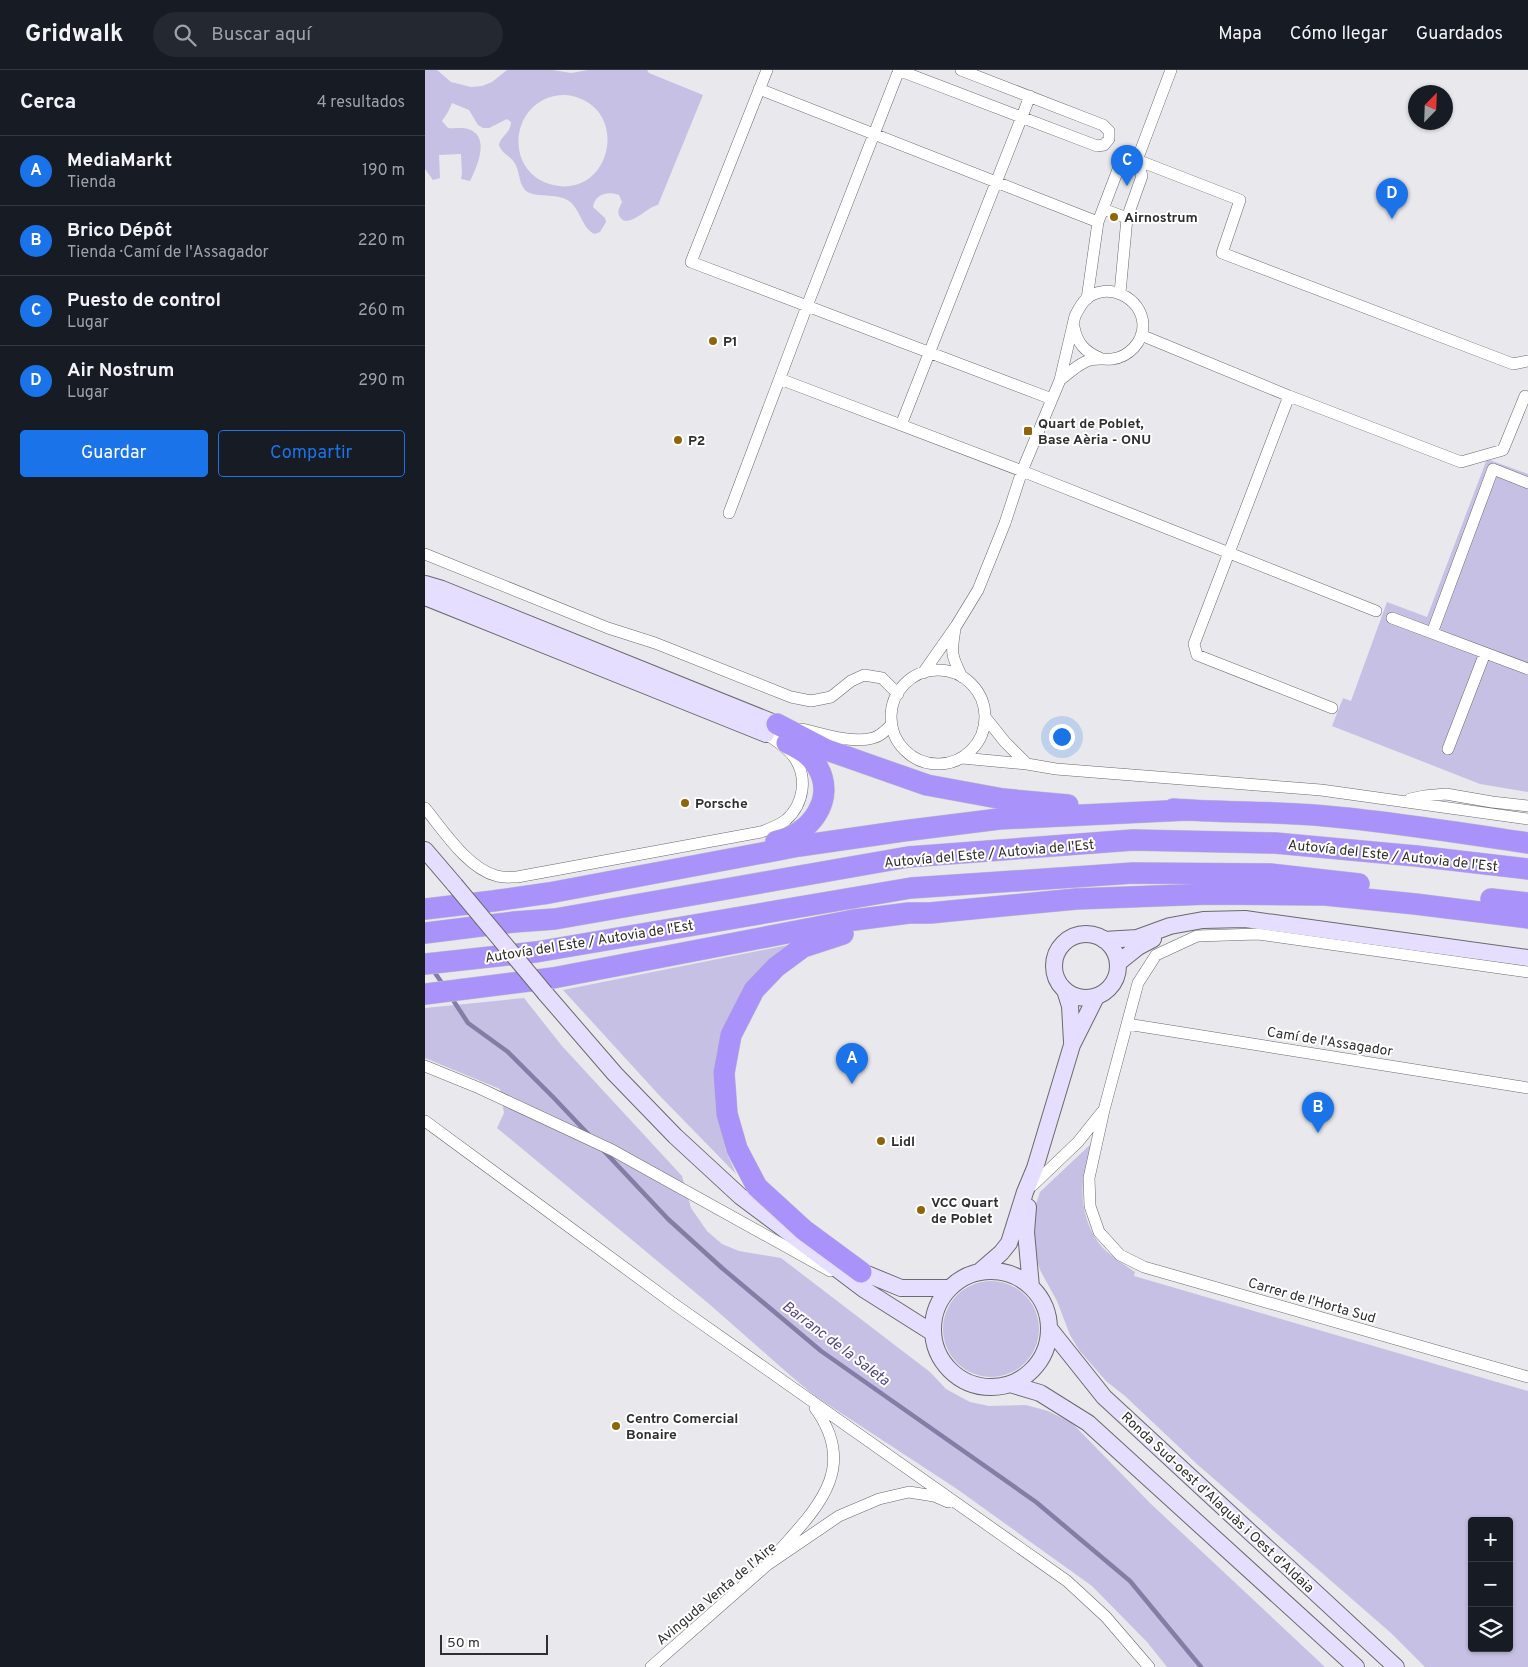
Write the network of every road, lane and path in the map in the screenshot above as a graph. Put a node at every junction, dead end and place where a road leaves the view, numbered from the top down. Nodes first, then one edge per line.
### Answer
1 (767, 70) edge
2 (898, 70) edge
3 (961, 70) edge
4 (1171, 70) edge
5 (759, 90) junction
6 (1029, 96) junction
7 (1021, 117) junction
8 (873, 134) junction
9 (1137, 160) junction
10 (996, 182) junction
11 (1103, 209) junction
12 (1127, 218) junction
13 (1098, 222) junction
14 (1120, 293) junction
15 (1087, 299) junction
16 (807, 306) junction
17 (1074, 326) junction
18 (1141, 335) junction
19 (929, 352) junction
20 (1100, 358) junction
21 (1528, 361) edge
22 (780, 379) junction
23 (1060, 380) junction
24 (1289, 396) junction
25 (1525, 396) dead end
26 (1052, 399) junction
27 (901, 425) junction
28 (1022, 471) junction
29 (1528, 483) edge
30 (729, 513) dead end
31 (425, 554) edge
32 (1229, 554) junction
33 (425, 584) edge
34 (425, 597) edge
35 (1376, 611) dead end
36 (1391, 618) dead end
37 (956, 626) junction
38 (1432, 633) junction
39 (1485, 653) junction
40 (1528, 669) edge
41 (923, 673) junction
42 (962, 677) junction
43 (897, 694) junction
44 (1332, 708) dead end
45 (985, 717) junction
46 (892, 724) junction
47 (772, 729) junction
48 (1448, 749) dead end
49 (962, 758) junction
50 (1027, 764) junction
51 (1401, 801) junction
52 (1528, 806) edge
53 (425, 808) edge
54 (1187, 810) junction
55 (1528, 819) edge
56 (1528, 843) edge
57 (425, 850) edge
58 (1528, 869) edge
59 (621, 880) junction
60 (1528, 903) edge
61 (425, 909) edge
62 (930, 913) junction
63 (1528, 918) edge
64 (1203, 920) junction
65 (425, 933) edge
66 (1104, 940) junction
67 (1528, 958) edge
68 (1118, 963) junction
69 (425, 964) edge
70 (1528, 972) edge
71 (549, 985) junction
72 (1065, 990) junction
73 (425, 994) edge
74 (1095, 997) junction
75 (1127, 1024) junction
76 (1072, 1045) junction
77 (425, 1066) edge
78 (1528, 1088) edge
79 (1104, 1110) junction
80 (425, 1121) edge
81 (1035, 1168) junction
82 (1033, 1185) junction
83 (979, 1272) junction
84 (863, 1281) junction
85 (1031, 1287) junction
86 (949, 1288) junction
87 (1049, 1328) junction
88 (933, 1333) junction
89 (1528, 1377) edge
90 (1010, 1384) junction
91 (801, 1395) junction
92 (965, 1509) junction
93 (767, 1565) junction
94 (651, 1667) edge
95 (1149, 1667) edge
96 (1356, 1667) edge
97 (1396, 1667) edge

1 - 5 street
2 - 7 street
2 - 8 street
3 - 6 street
4 - 9 street
5 - 8 street
5 - 16 street
6 - 7 street
6 - 7 street
7 - 10 street
8 - 10 street
8 - 16 street
9 - 11 street
9 - 12 street
9 - 21 street
10 - 13 street
10 - 19 street
11 - 12 street
11 - 13 street
12 - 14 street
13 - 15 street
14 - 15 street
14 - 18 street
15 - 17 street
16 - 19 street
16 - 22 street
17 - 20 street
17 - 23 street
18 - 20 street
18 - 24 street
19 - 26 street
19 - 27 street
20 - 23 street
22 - 27 street
22 - 30 street
23 - 26 street
24 - 25 street
24 - 32 street
26 - 28 street
27 - 28 street
28 - 32 street
28 - 37 street
29 - 38 street
31 - 43 street
32 - 35 street
32 - 44 street
33 - 47 main road
34 - 47 main road
36 - 38 street
37 - 41 street
37 - 42 street
38 - 39 street
39 - 40 street
39 - 48 street
41 - 42 street
41 - 43 street
42 - 45 street
43 - 46 street
45 - 49 street
45 - 50 street
46 - 47 street
46 - 49 street
47 - 53 street
47 - 54 highway
47 - 59 highway
49 - 50 street
50 - 51 street
51 - 52 street
51 - 55 street
54 - 56 highway
54 - 59 highway
57 - 71 main road, bridge
58 - 65 highway, Autovía del Este / Autovia de l'Est
59 - 61 highway
60 - 69 highway, Autovía del Este / Autovia de l'Est
62 - 63 highway
62 - 71 highway
62 - 84 highway
64 - 66 main road
64 - 67 main road
64 - 68 main road
66 - 68 main road
66 - 72 main road
68 - 74 main road
70 - 75 street
71 - 73 highway
71 - 84 main road
72 - 74 main road
72 - 76 main road
74 - 76 main road
75 - 78 street, Camí de l'Assagador
75 - 79 street
76 - 81 main road
77 - 84 street
79 - 82 street
79 - 89 street, Carrer de l'Horta Sud
80 - 91 street
81 - 82 main road
81 - 83 main road
82 - 85 main road
83 - 85 main road
83 - 86 main road
84 - 86 main road
84 - 88 main road
85 - 87 main road
86 - 88 main road
87 - 90 main road
87 - 97 main road, Ronda Sud-oest d'Alaquàs i Oest d'Aldaia
88 - 90 main road
90 - 96 main road, Ronda Sud-oest d'Alaquàs i Oest d'Aldaia
91 - 92 street
91 - 93 street
92 - 93 street, Avinguda Venta de l'Aire
92 - 95 street
93 - 94 street, Avinguda Venta de l'Aire

